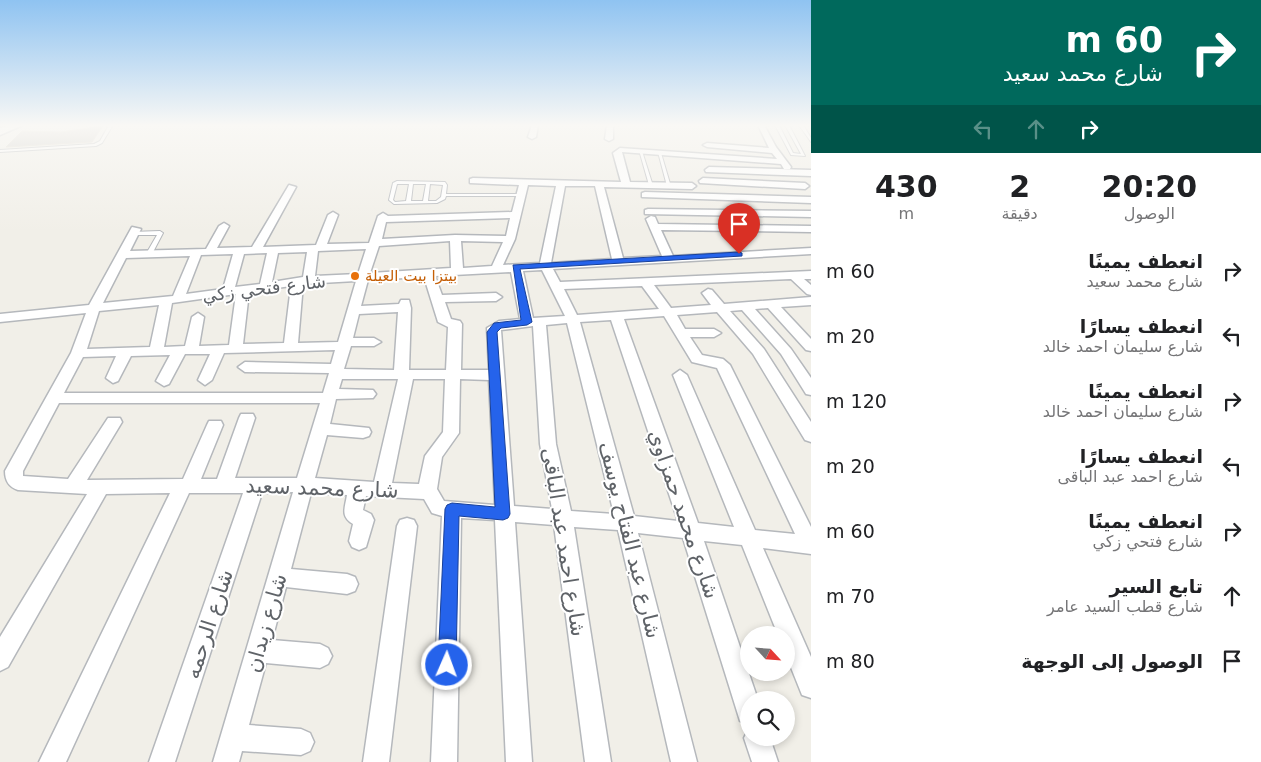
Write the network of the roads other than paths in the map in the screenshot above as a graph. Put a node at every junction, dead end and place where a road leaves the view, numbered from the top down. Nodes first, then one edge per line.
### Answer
1 (618, 161) edge
2 (643, 161) edge
3 (661, 161) edge
4 (762, 161) edge
5 (782, 162) joint
6 (709, 170) dead end
7 (791, 172) junction
8 (811, 173) edge
9 (473, 181) dead end
10 (703, 181) dead end
11 (412, 182) junction
12 (428, 182) junction
13 (524, 182) junction
14 (561, 183) junction
15 (626, 184) junction
16 (651, 185) junction
17 (669, 186) junction
18 (692, 186) dead end
19 (292, 187) dead end
20 (600, 188) junction
21 (808, 188) edge
22 (444, 194) junction
23 (520, 195) junction
24 (640, 195) junction
25 (811, 200) edge
26 (425, 202) junction
27 (408, 203) junction
28 (648, 212) junction
29 (811, 214) edge
30 (515, 215) junction
31 (333, 216) dead end
32 (436, 216) junction
33 (224, 226) dead end
34 (811, 229) edge
35 (135, 231) joint
36 (656, 232) junction
37 (762, 237) dead end
38 (455, 238) junction
39 (429, 239) junction
40 (510, 240) junction
41 (374, 244) junction
42 (316, 248) junction
43 (256, 250) junction
44 (273, 250) junction
45 (239, 251) junction
46 (811, 251) edge
47 (197, 252) junction
48 (210, 252) junction
49 (149, 254) junction
50 (122, 255) junction
51 (668, 258) junction
52 (618, 261) junction
53 (545, 265) junction
54 (497, 267) junction
55 (516, 267) junction
56 (457, 270) junction
57 (428, 272) junction
58 (793, 275) junction
59 (811, 275) edge
60 (365, 276) junction
61 (303, 281) junction
62 (645, 282) junction
63 (265, 286) junction
64 (556, 286) junction
65 (243, 290) junction
66 (228, 292) junction
67 (708, 293) dead end
68 (496, 297) dead end
69 (172, 299) junction
70 (438, 299) junction
71 (809, 300) edge
72 (772, 306) junction
73 (94, 308) junction
74 (747, 308) junction
75 (722, 309) junction
76 (355, 310) junction
77 (668, 313) junction
78 (616, 316) junction
79 (198, 317) dead end
80 (0, 318) edge
81 (573, 319) junction
82 (533, 322) junction
83 (681, 333) junction
84 (714, 333) dead end
85 (374, 342) dead end
86 (345, 344) junction
87 (292, 347) junction
88 (811, 347) edge
89 (236, 348) junction
90 (220, 349) junction
91 (156, 350) junction
92 (186, 350) junction
93 (126, 351) junction
94 (78, 353) junction
95 (245, 368) dead end
96 (337, 372) junction
97 (404, 374) junction
98 (454, 375) junction
99 (495, 375) junction
100 (680, 375) dead end
101 (113, 378) dead end
102 (205, 380) dead end
103 (164, 381) dead end
104 (811, 390) edge
105 (368, 394) dead end
106 (330, 396) junction
107 (55, 398) junction
108 (247, 418) dead end
109 (114, 422) dead end
110 (215, 425) dead end
111 (321, 429) junction
112 (363, 432) dead end
113 (811, 436) edge
114 (305, 484) junction
115 (224, 485) junction
116 (255, 485) junction
117 (186, 486) junction
118 (73, 487) junction
119 (101, 487) junction
120 (358, 488) junction
121 (382, 489) junction
122 (427, 492) junction
123 (452, 509) junction
124 (503, 514) junction
125 (563, 519) junction
126 (626, 522) junction
127 (407, 526) dead end
128 (691, 531) junction
129 (748, 538) junction
130 (359, 541) dead end
131 (811, 545) edge
132 (279, 577) junction
133 (347, 584) dead end
134 (258, 651) junction
135 (320, 656) dead end
136 (0, 659) edge
137 (811, 686) edge
138 (742, 691) edge
139 (234, 737) junction
140 (301, 742) dead end
141 (759, 746) edge
142 (52, 762) edge
143 (162, 762) edge
144 (226, 762) edge
145 (376, 762) edge
146 (444, 762) edge
147 (519, 762) edge
148 (598, 762) edge
149 (684, 762) edge
150 (764, 762) edge

1 - 15 street
2 - 16 lane
3 - 17 lane
4 - 5 street
5 - 7 street
6 - 7 street
7 - 8 street
7 - 21 street
9 - 13 street
10 - 21 street
11 - 12 lane
11 - 27 lane
11 - 27 lane
12 - 22 lane
12 - 26 lane
13 - 14 street
13 - 23 street
14 - 20 street
14 - 53 street
15 - 16 street
15 - 20 street
16 - 17 street
17 - 18 street
19 - 43 street
20 - 24 street
20 - 52 street
22 - 23 lane
22 - 26 lane
23 - 30 street
24 - 25 street
24 - 28 street
26 - 27 lane
28 - 29 street
28 - 36 street
30 - 32 street
30 - 40 street
31 - 42 street
32 - 39 street
32 - 41 street, شارع زيدان
33 - 48 street
34 - 36 street
35 - 49 lane
35 - 50 street, شارع محمد سعيد
36 - 37 street
36 - 51 street
38 - 39 street
38 - 40 street
38 - 56 street
39 - 41 street
40 - 54 street
41 - 42 street
41 - 60 street, شارع زيدان
42 - 44 street
42 - 61 street
43 - 44 street
43 - 45 street
44 - 63 street
45 - 48 street
45 - 66 street
46 - 51 street, شارع فتحي زكي
47 - 48 street
47 - 49 street
47 - 69 street
49 - 50 street
50 - 73 street, شارع محمد سعيد
51 - 52 street, شارع فتحي زكي
52 - 53 street, شارع فتحي زكي
53 - 55 street, شارع فتحي زكي
53 - 64 street, شارع عبد الفتاح يوسف
54 - 55 street, شارع فتحي زكي
54 - 56 street, شارع فتحي زكي
55 - 82 street, شارع احمد عبد الباقى
56 - 57 street, شارع فتحي زكي
57 - 60 street, شارع فتحي زكي
57 - 70 street
58 - 59 street
58 - 62 street
58 - 71 street
60 - 61 street, شارع فتحي زكي
60 - 76 street, شارع زيدان
61 - 63 street, شارع فتحي زكي
61 - 87 street
62 - 64 street
62 - 77 street
63 - 65 street, شارع فتحي زكي
64 - 81 street, شارع عبد الفتاح يوسف
65 - 66 street, شارع فتحي زكي
65 - 89 street
66 - 69 street, شارع فتحي زكي
67 - 75 street
68 - 70 street
69 - 73 street, شارع فتحي زكي
69 - 91 street
70 - 98 street
71 - 72 street
72 - 74 street
72 - 88 street
73 - 80 street, شارع فتحي زكي
73 - 94 street, شارع محمد سعيد
74 - 75 street
74 - 104 street
75 - 77 street
75 - 113 street
76 - 86 street, شارع زيدان
76 - 97 street
77 - 78 street
77 - 83 street
78 - 81 street
78 - 128 street, شارع محمد حمزاوي
79 - 92 street
81 - 82 street
81 - 126 street, شارع عبد الفتاح يوسف
82 - 99 street
82 - 125 street, شارع احمد عبد الباقى
83 - 84 street
83 - 131 street
85 - 86 street
86 - 87 street
86 - 96 street, شارع زيدان
87 - 89 street
89 - 90 street
90 - 92 street
90 - 102 street
91 - 92 street
91 - 93 street
92 - 103 street
93 - 94 street
93 - 101 street
94 - 107 street, شارع محمد سعيد
95 - 96 street
96 - 97 street
96 - 106 street, شارع زيدان
97 - 98 street
97 - 121 street
98 - 99 street
98 - 122 street
99 - 124 street
100 - 129 street
105 - 106 street
106 - 107 street
106 - 111 street, شارع زيدان
107 - 118 street, شارع محمد سعيد
108 - 115 street
109 - 118 street
110 - 117 street
111 - 112 street
111 - 114 street, شارع زيدان
114 - 116 street, شارع محمد سعيد
114 - 120 street, شارع محمد سعيد
114 - 132 street, شارع زيدان
115 - 116 street, شارع محمد سعيد
115 - 117 street, شارع محمد سعيد
116 - 143 street, شارع الرحمه
117 - 119 street, شارع محمد سعيد
117 - 142 street
118 - 119 street, شارع محمد سعيد
119 - 136 street
120 - 121 street, شارع محمد سعيد
120 - 130 street
121 - 122 street, شارع محمد سعيد
122 - 123 street
123 - 124 street
123 - 146 street
124 - 125 street
124 - 147 street
125 - 126 street
125 - 148 street, شارع احمد عبد الباقى
126 - 128 street
126 - 149 street, شارع عبد الفتاح يوسف
127 - 145 street
128 - 129 street
128 - 138 street, شارع محمد حمزاوي
129 - 131 street
129 - 137 street
132 - 133 street
132 - 134 street, شارع زيدان
134 - 135 street
134 - 139 street, شارع زيدان
139 - 140 street
139 - 144 street, شارع زيدان
141 - 150 street

